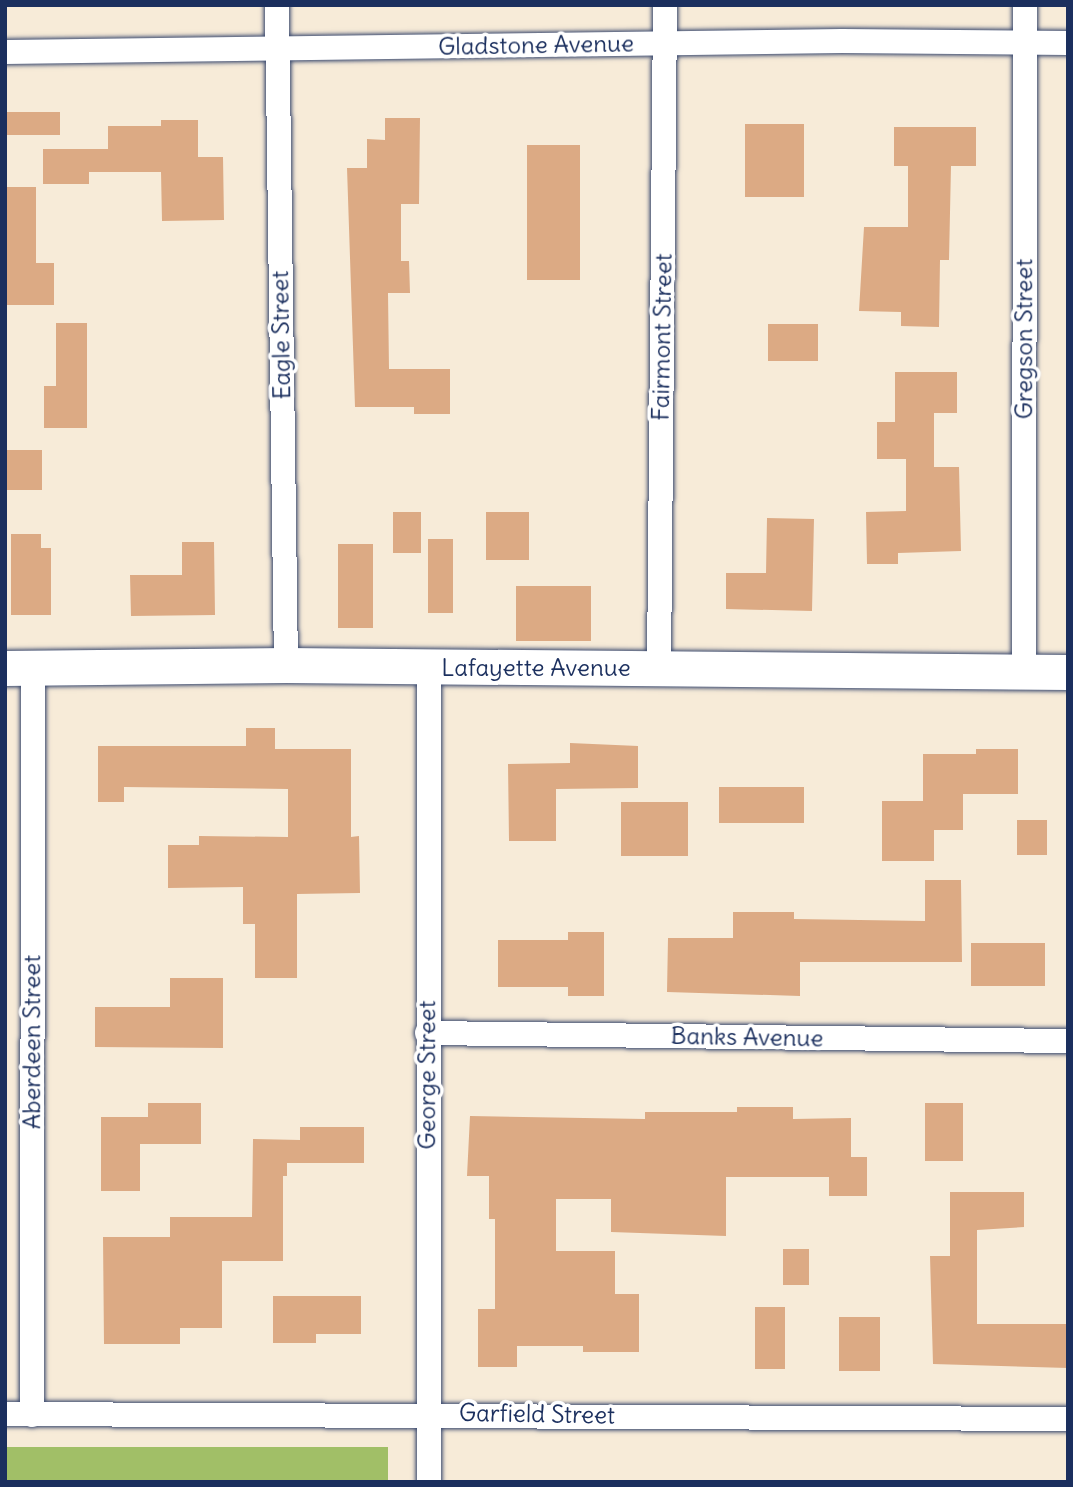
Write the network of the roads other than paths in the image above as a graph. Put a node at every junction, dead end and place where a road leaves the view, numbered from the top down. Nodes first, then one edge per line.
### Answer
1 (277, 5) edge
2 (665, 5) edge
3 (1025, 5) edge
4 (1025, 43) junction
5 (1068, 43) edge
6 (665, 44) junction
7 (276, 51) junction
8 (5, 52) edge
9 (286, 665) junction
10 (429, 668) junction
11 (659, 668) junction
12 (19, 669) edge
13 (1068, 672) edge
14 (1024, 673) junction
15 (427, 1033) junction
16 (1068, 1041) edge
17 (429, 1413) junction
18 (5, 1414) edge
19 (32, 1415) junction
20 (1068, 1419) edge
21 (429, 1482) edge

1 - 7 street, Eagle Street
2 - 6 street, Fairmont Street
3 - 4 street, Gregson Street
4 - 5 street, Gladstone Avenue
4 - 6 street, Gladstone Avenue
4 - 14 street, Gregson Street
6 - 7 street, Gladstone Avenue
6 - 11 street, Fairmont Street
7 - 8 street, Gladstone Avenue
7 - 9 street, Eagle Street
9 - 10 street, Lafayette Avenue
9 - 12 street, Lafayette Avenue
10 - 11 street, Lafayette Avenue
10 - 15 street, George Street
11 - 14 street, Lafayette Avenue
12 - 19 street, Aberdeen Street
13 - 14 street, Lafayette Avenue
15 - 16 street, Banks Avenue
15 - 17 street, George Street
17 - 19 street, Garfield Street
17 - 20 street, Garfield Street
17 - 21 street, George Street
18 - 19 street, Garfield Street

